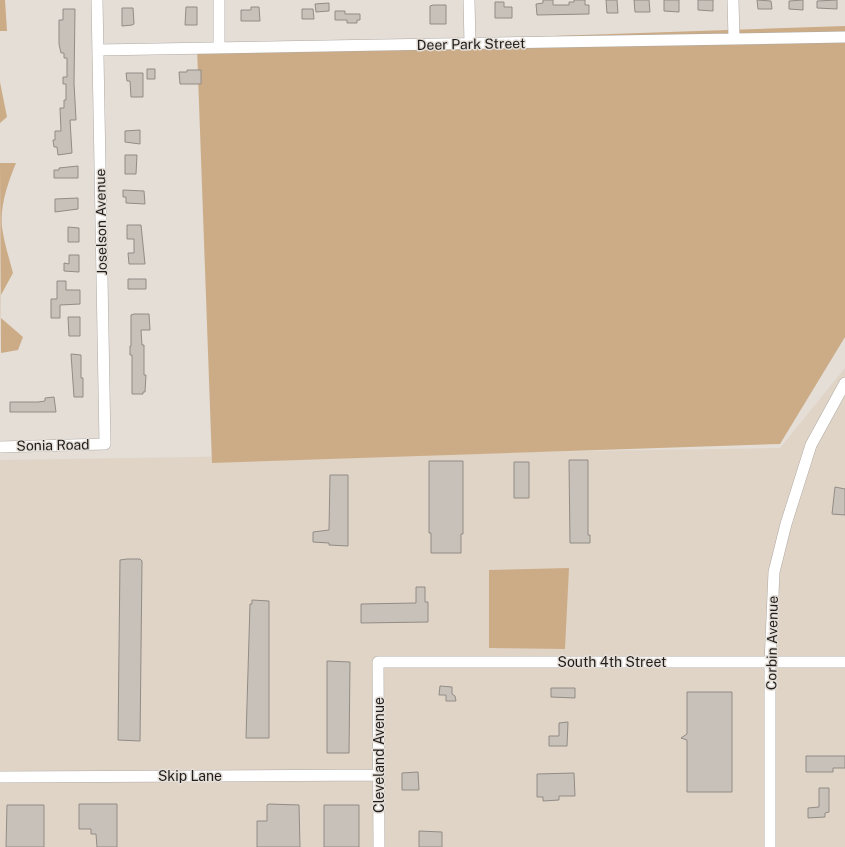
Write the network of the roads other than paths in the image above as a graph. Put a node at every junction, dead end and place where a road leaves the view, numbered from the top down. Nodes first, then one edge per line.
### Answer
1 (97, 0) edge
2 (219, 0) edge
3 (469, 0) edge
4 (733, 0) edge
5 (845, 37) edge
6 (734, 38) junction
7 (470, 44) junction
8 (219, 48) junction
9 (98, 50) junction
10 (845, 384) edge
11 (105, 444) joint
12 (0, 447) edge
13 (378, 662) joint
14 (770, 662) junction
15 (845, 662) edge
16 (379, 775) junction
17 (0, 777) edge
18 (379, 847) edge
19 (770, 847) edge

1 - 9 street, Joselson Avenue
2 - 8 street
3 - 7 street
4 - 6 street
5 - 6 street, Deer Park Street
6 - 7 street, Deer Park Street
7 - 8 street, Deer Park Street
8 - 9 street, Deer Park Street
9 - 11 street, Joselson Avenue
10 - 14 street, Corbin Avenue
11 - 12 street, Sonia Road
13 - 14 street, South 4th Street
13 - 16 street, Cleveland Avenue
14 - 15 street, South 4th Street
14 - 19 street, Corbin Avenue
16 - 17 street, Skip Lane
16 - 18 street, Cleveland Avenue

